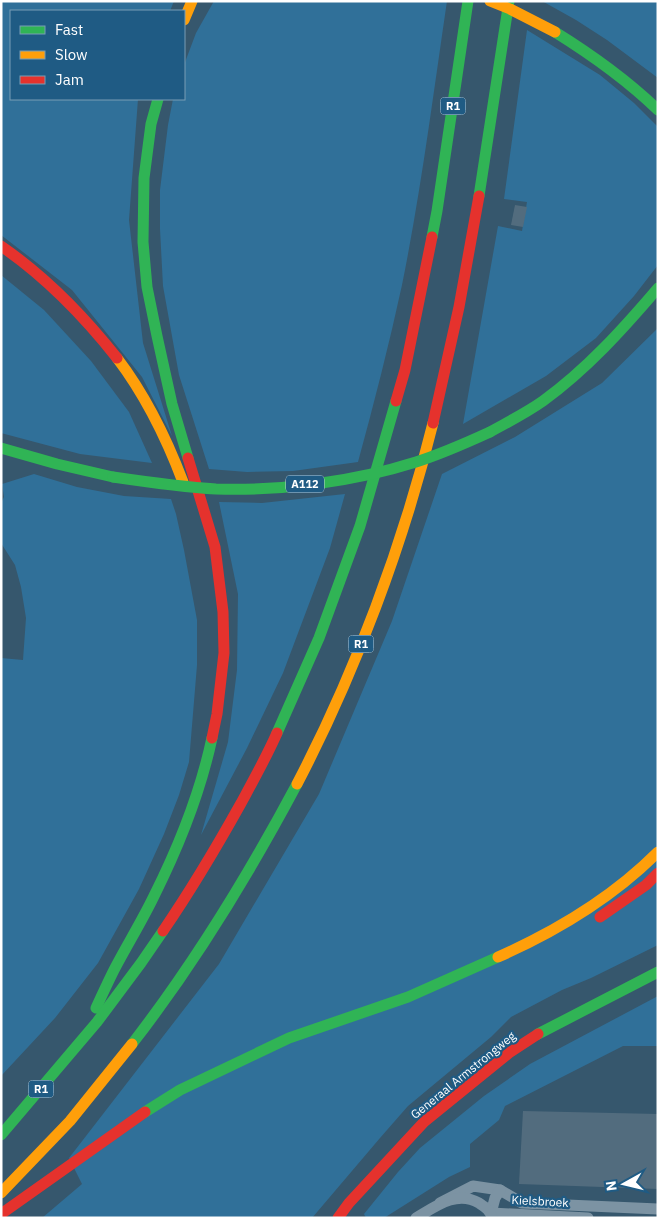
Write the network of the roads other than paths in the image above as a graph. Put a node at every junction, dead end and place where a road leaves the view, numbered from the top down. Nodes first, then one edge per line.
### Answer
1 (192, 1) edge
2 (468, 1) edge
3 (490, 1) edge
4 (508, 1) edge
5 (185, 18) edge
6 (158, 100) edge
7 (658, 110) edge
8 (1, 246) edge
9 (658, 288) edge
10 (1, 448) edge
11 (220, 589) junction
12 (658, 852) edge
13 (658, 873) edge
14 (592, 922) dead end
15 (513, 962) dead end
16 (658, 972) edge
17 (408, 997) junction
18 (80, 1041) junction
19 (1, 1135) edge
20 (500, 1190) junction
21 (1, 1193) edge
22 (349, 1203) junction
23 (440, 1204) junction
24 (658, 1209) edge
25 (1, 1214) edge
26 (491, 1215) edge
27 (338, 1218) edge
28 (351, 1218) edge
29 (416, 1218) edge
30 (588, 1218) edge

1 - 5 main road
2 - 18 main road, R1
3 - 7 main road, bridge
4 - 21 main road, R1
6 - 11 main road
8 - 11 main road
9 - 10 main road, A112, bridge
11 - 18 main road
12 - 17 main road
13 - 14 main road
15 - 17 main road
16 - 22 main road, Generaal Armstrongweg
17 - 25 main road
18 - 19 main road, R1
20 - 23 street
20 - 24 street
20 - 26 street
22 - 27 main road, Generaal Armstrongweg
22 - 28 street
23 - 26 street
23 - 29 street
26 - 30 street, Kielsbroek

